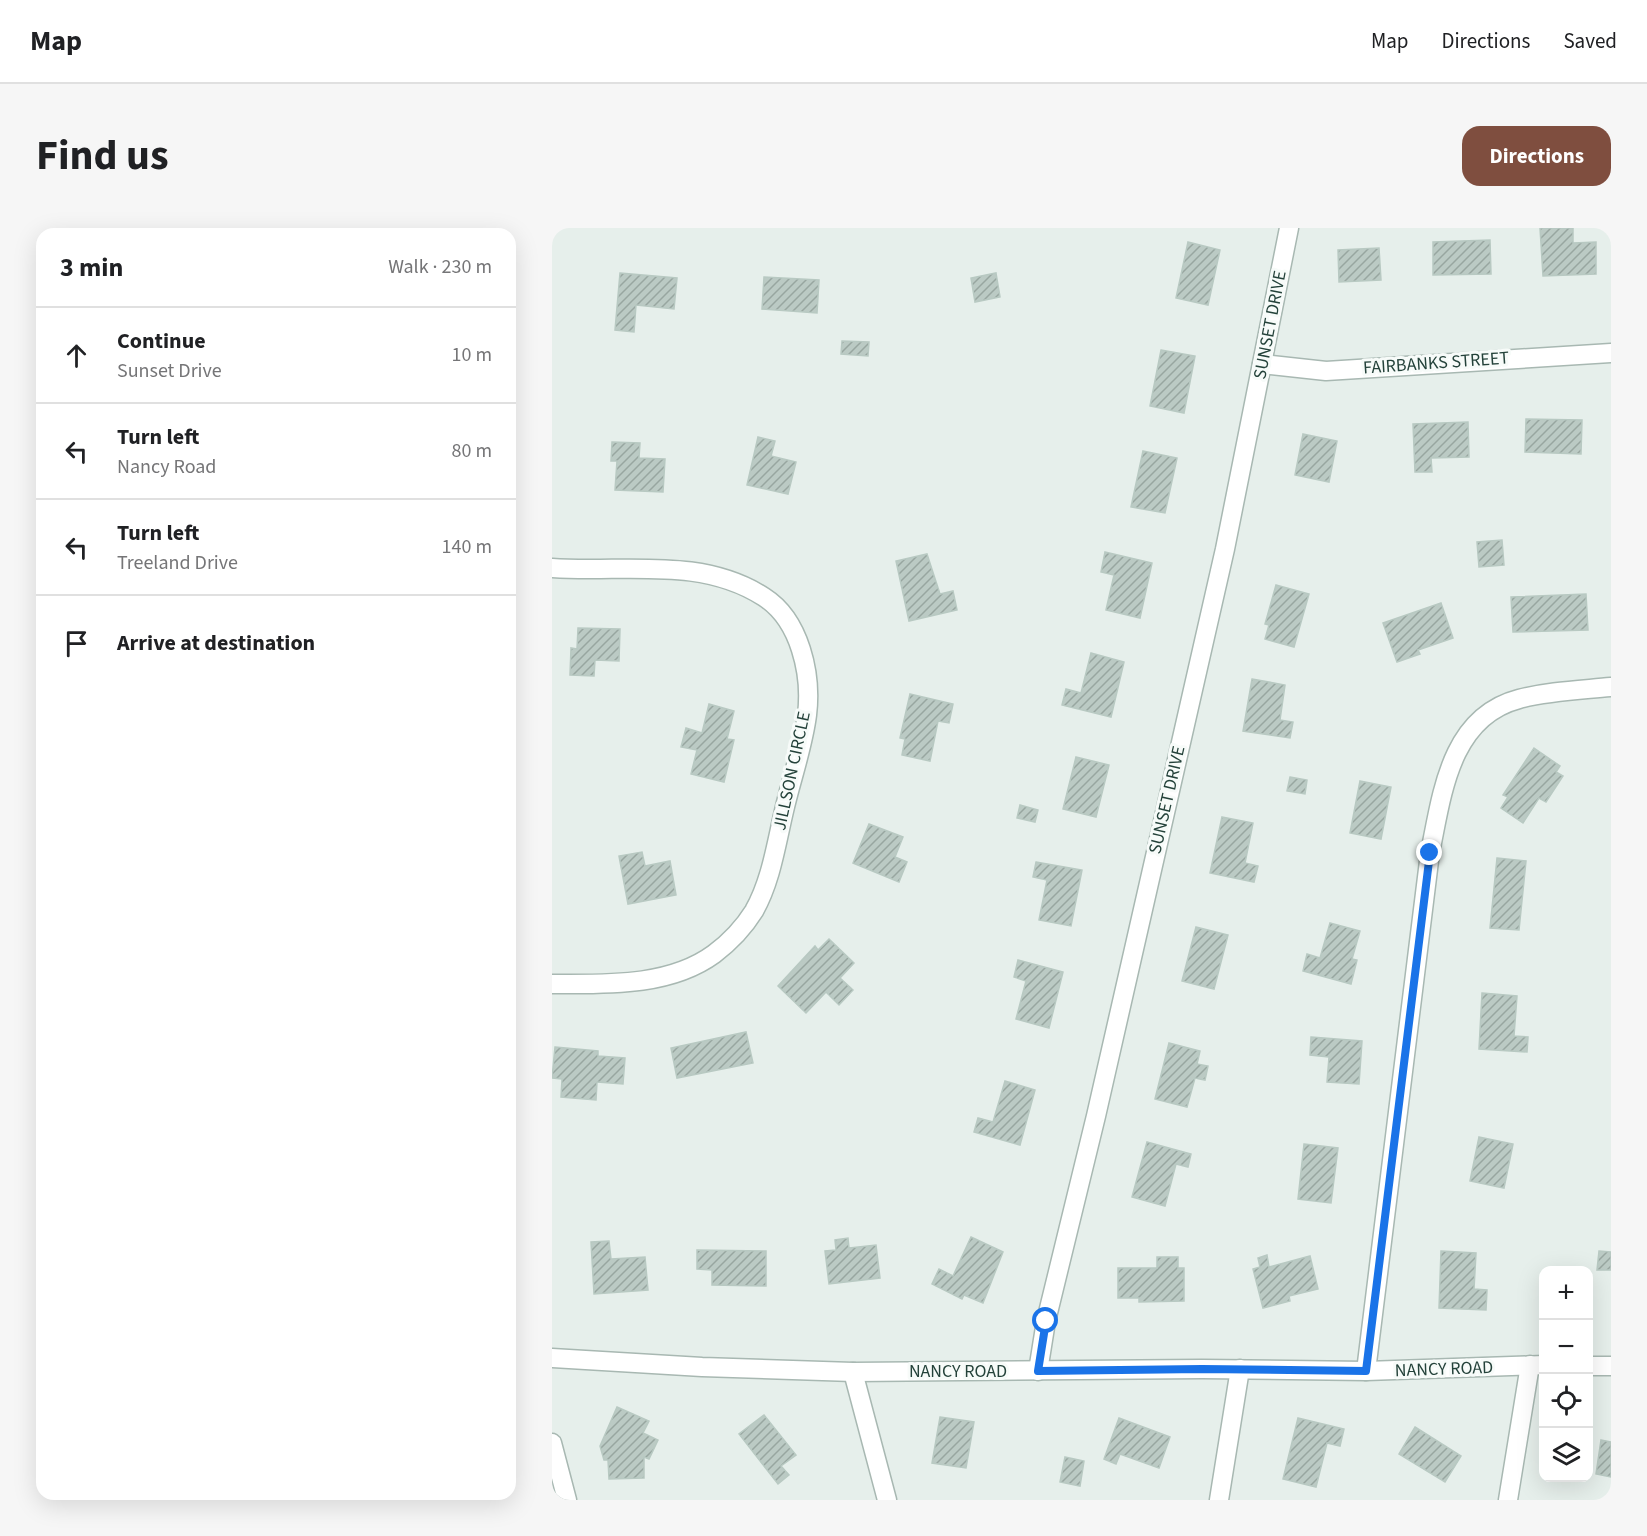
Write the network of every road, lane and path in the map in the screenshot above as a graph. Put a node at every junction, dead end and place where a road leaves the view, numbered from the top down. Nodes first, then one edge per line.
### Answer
1 (1289, 228) edge
2 (1611, 354) edge
3 (1262, 364) junction
4 (552, 568) edge
5 (1611, 687) edge
6 (552, 984) edge
7 (552, 1358) edge
8 (1537, 1365) edge
9 (1593, 1366) edge
10 (1611, 1366) edge
11 (1240, 1369) junction
12 (1038, 1371) junction
13 (1366, 1371) junction
14 (853, 1372) junction
15 (552, 1443) edge
16 (567, 1500) edge
17 (887, 1500) edge
18 (1219, 1500) edge
19 (1508, 1500) edge

1 - 3 street, SUNSET DRIVE
2 - 3 street, FAIRBANKS STREET
3 - 12 street, SUNSET DRIVE
4 - 6 street, JILLSON CIRCLE
5 - 13 street
7 - 14 street, NANCY ROAD
8 - 13 street, NANCY ROAD
8 - 19 street
9 - 10 street
11 - 12 street, NANCY ROAD
11 - 13 street, NANCY ROAD
11 - 18 street
12 - 14 street, NANCY ROAD
14 - 17 street
15 - 16 street

